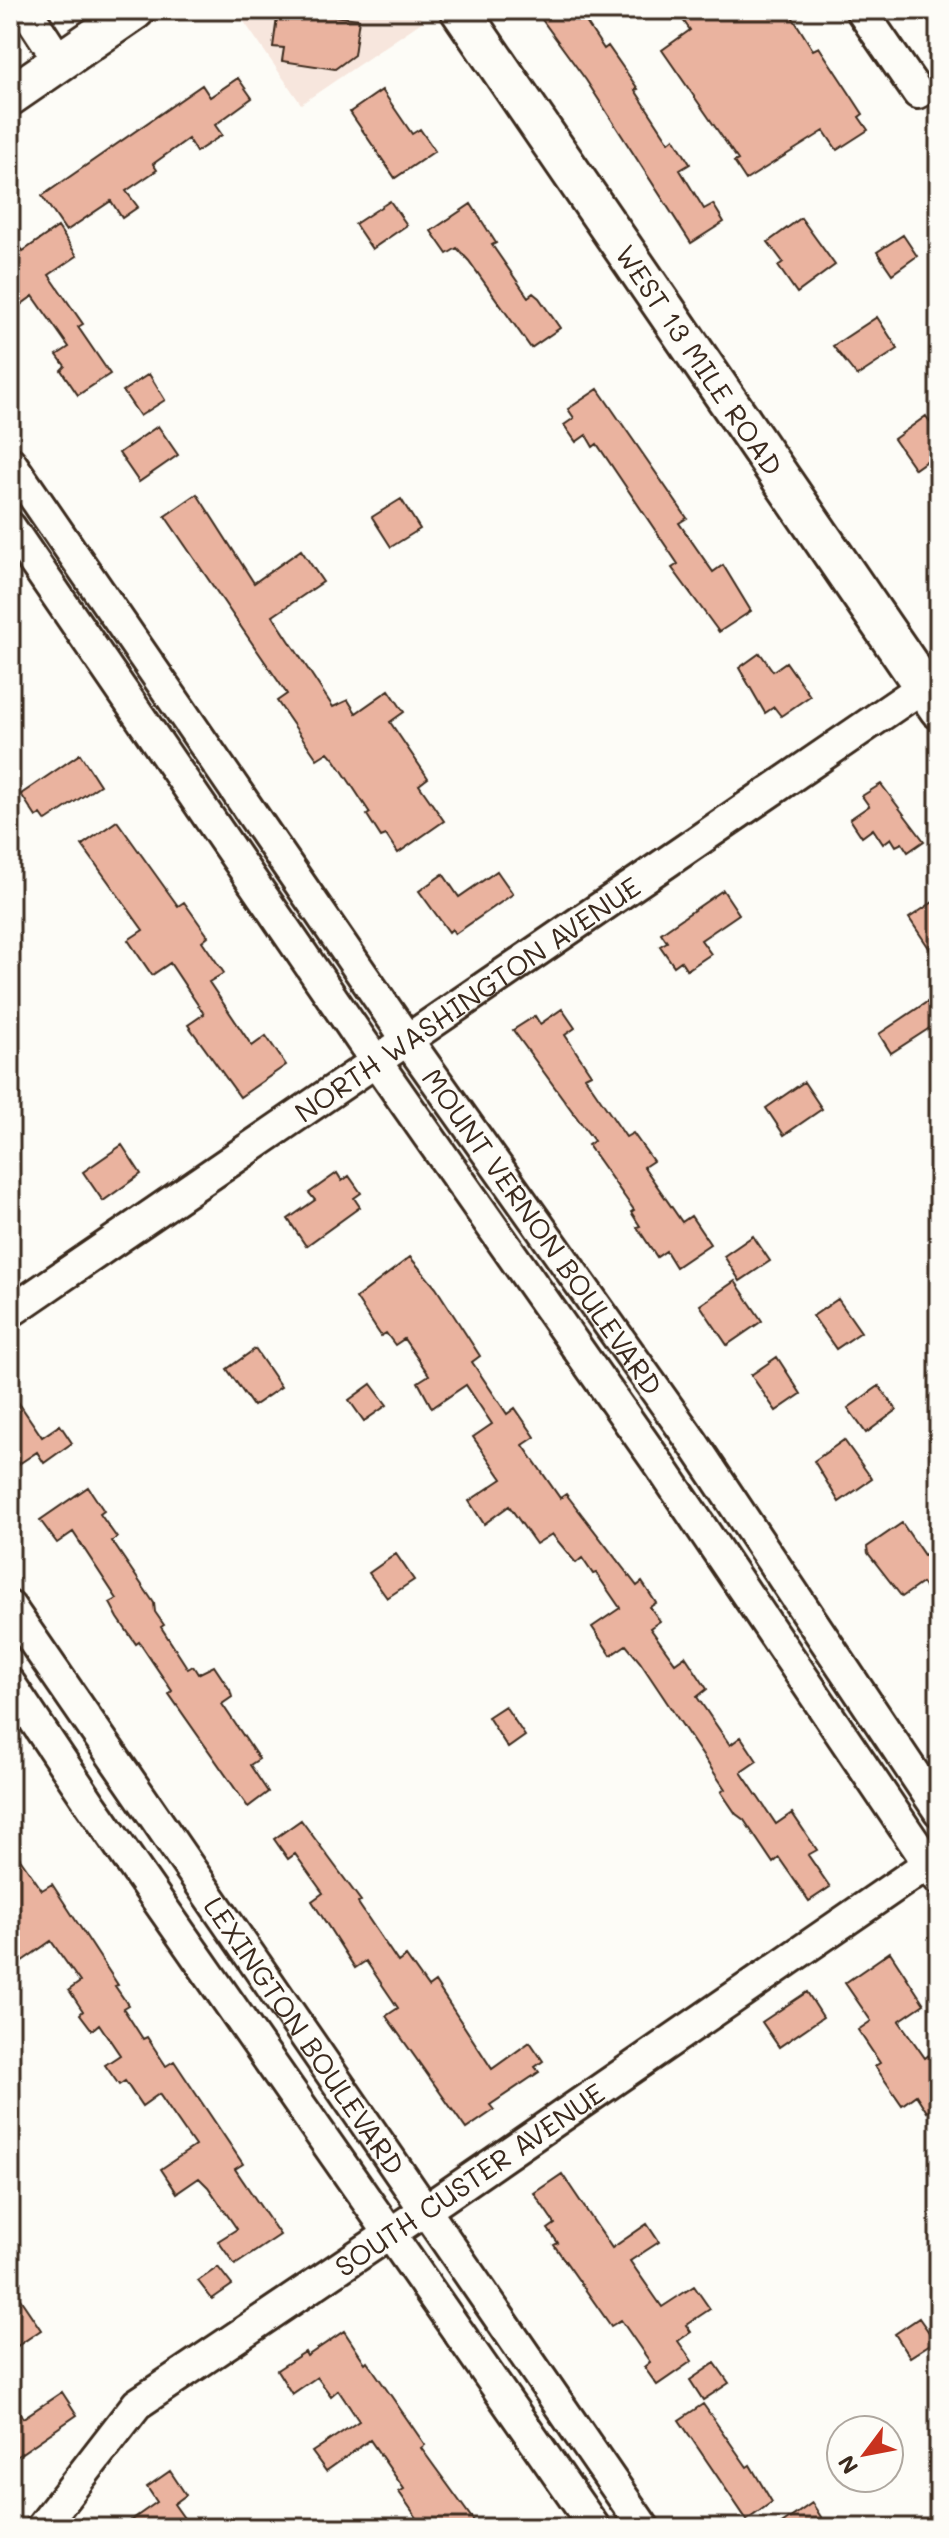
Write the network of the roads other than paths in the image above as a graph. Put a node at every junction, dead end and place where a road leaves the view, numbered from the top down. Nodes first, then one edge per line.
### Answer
1 (26, 10) edge
2 (135, 10) edge
3 (460, 10) edge
4 (861, 10) edge
5 (60, 62) junction
6 (918, 93) dead end
7 (10, 96) edge
8 (10, 462) edge
9 (10, 527) edge
10 (151, 663) junction
11 (120, 685) junction
12 (931, 697) edge
13 (408, 1041) junction
14 (377, 1061) junction
15 (10, 1312) edge
16 (693, 1443) junction
17 (660, 1466) junction
18 (10, 1607) edge
19 (10, 1684) edge
20 (130, 1779) junction
21 (91, 1805) junction
22 (939, 1811) edge
23 (935, 1866) edge
24 (425, 2211) junction
25 (390, 2234) junction
26 (41, 2528) edge
27 (595, 2528) edge
28 (644, 2528) edge

1 - 5 street
2 - 5 main road
3 - 12 main road, WEST 13 MILE ROAD
4 - 6 street
5 - 7 main road
8 - 10 street, MOUNT VERNON BOULEVARD
9 - 11 street, MOUNT VERNON BOULEVARD
10 - 11 street
10 - 13 street, MOUNT VERNON BOULEVARD
11 - 14 street, MOUNT VERNON BOULEVARD
12 - 13 street, NORTH WASHINGTON AVENUE
13 - 14 street, NORTH WASHINGTON AVENUE
13 - 16 street, MOUNT VERNON BOULEVARD
14 - 15 street, NORTH WASHINGTON AVENUE
14 - 17 street, MOUNT VERNON BOULEVARD
16 - 17 street
16 - 22 street, MOUNT VERNON BOULEVARD
17 - 23 street, MOUNT VERNON BOULEVARD
18 - 20 street, LEXINGTON BOULEVARD
19 - 21 street, LEXINGTON BOULEVARD
20 - 21 street
20 - 24 street, LEXINGTON BOULEVARD
21 - 25 street, LEXINGTON BOULEVARD
23 - 24 street, SOUTH CUSTER AVENUE
24 - 25 street, SOUTH CUSTER AVENUE
24 - 28 street, LEXINGTON BOULEVARD
25 - 26 street, SOUTH CUSTER AVENUE
25 - 27 street, LEXINGTON BOULEVARD

